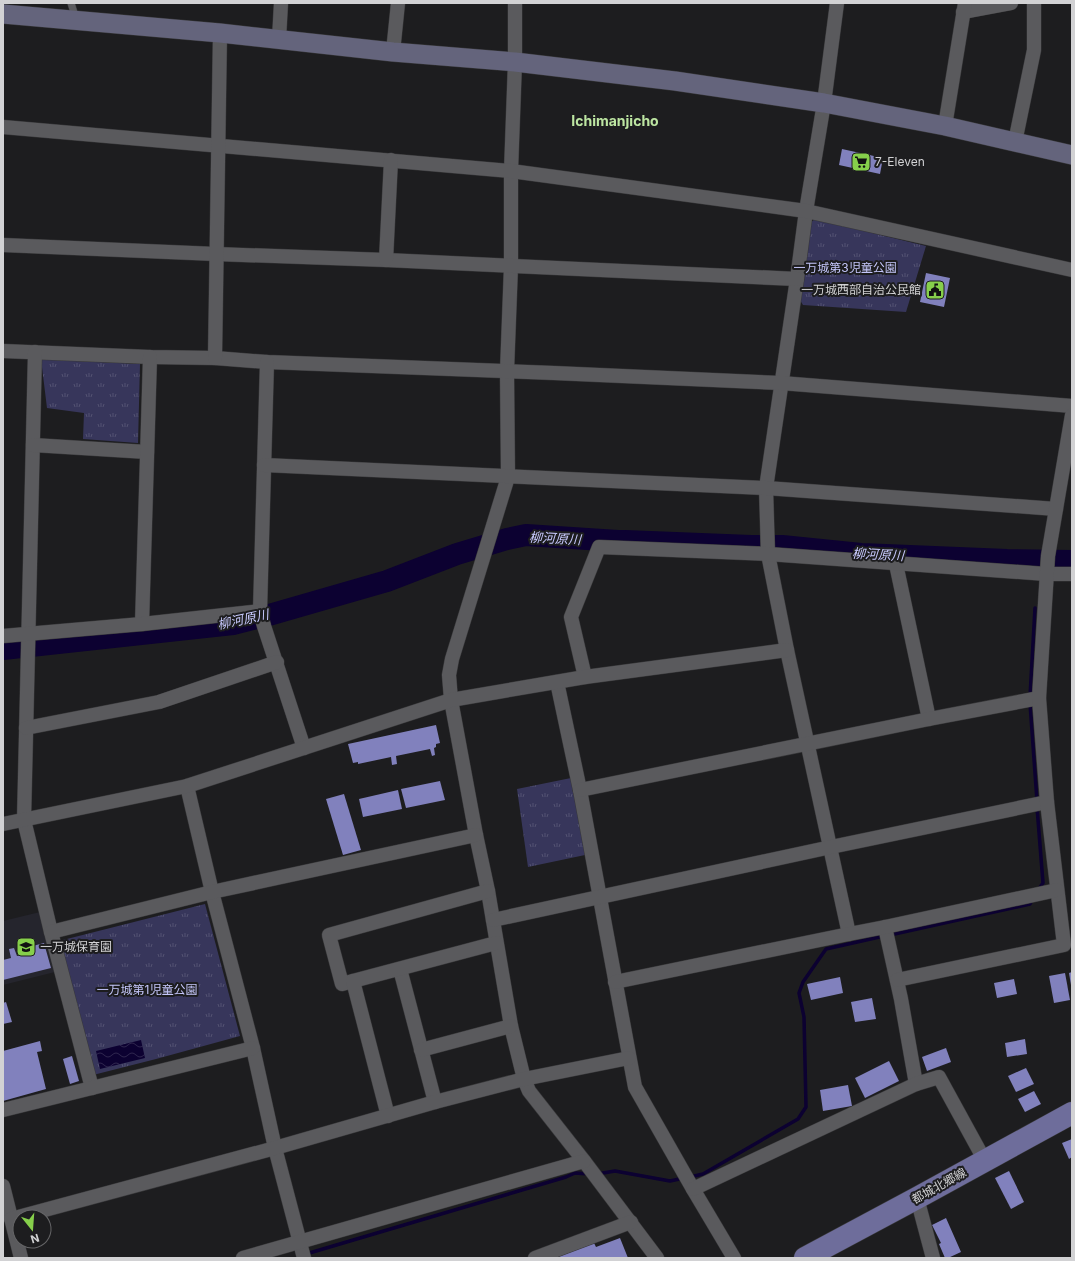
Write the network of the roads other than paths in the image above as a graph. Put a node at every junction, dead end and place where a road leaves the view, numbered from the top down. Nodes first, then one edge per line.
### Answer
1 (281, 3) edge
2 (398, 3) edge
3 (515, 3) edge
4 (837, 3) edge
5 (1011, 3) edge
6 (1034, 3) edge
7 (964, 7) edge
8 (74, 12) edge
9 (3, 14) edge
10 (220, 33) junction
11 (279, 39) junction
12 (393, 52) junction
13 (515, 62) junction
14 (824, 103) junction
15 (945, 126) junction
16 (3, 127) edge
17 (1015, 142) junction
18 (218, 145) junction
19 (1072, 155) edge
20 (391, 160) junction
21 (511, 171) junction
22 (806, 211) junction
23 (3, 245) edge
24 (216, 254) junction
25 (386, 260) junction
26 (511, 266) junction
27 (1072, 270) edge
28 (797, 279) junction
29 (3, 351) edge
30 (35, 352) junction
31 (150, 357) junction
32 (214, 358) junction
33 (267, 362) junction
34 (507, 371) junction
35 (782, 383) junction
36 (1072, 406) edge
37 (1072, 416) edge
38 (33, 446) junction
39 (147, 452) junction
40 (264, 465) junction
41 (508, 477) junction
42 (766, 488) junction
43 (1056, 509) junction
44 (768, 547) junction
45 (896, 564) junction
46 (1046, 574) junction
47 (1072, 574) edge
48 (260, 611) junction
49 (142, 624) junction
50 (29, 634) junction
51 (3, 636) edge
52 (787, 650) junction
53 (277, 662) junction
54 (585, 677) junction
55 (557, 682) junction
56 (1039, 698) junction
57 (451, 700) junction
58 (929, 719) junction
59 (26, 728) junction
60 (808, 744) junction
61 (304, 748) junction
62 (187, 786) junction
63 (580, 790) junction
64 (1047, 802) junction
65 (24, 820) junction
66 (3, 824) edge
67 (476, 835) junction
68 (831, 847) junction
69 (1057, 890) junction
70 (212, 892) junction
71 (488, 892) junction
72 (599, 896) junction
73 (493, 920) junction
74 (885, 927) junction
75 (51, 932) junction
76 (849, 934) junction
77 (496, 942) junction
78 (400, 969) junction
79 (897, 980) junction
80 (353, 982) junction
81 (615, 982) junction
82 (511, 1026) junction
83 (253, 1048) junction
84 (421, 1050) junction
85 (629, 1058) junction
86 (524, 1079) junction
87 (916, 1084) junction
88 (92, 1088) junction
89 (435, 1102) junction
90 (3, 1110) edge
91 (1072, 1113) edge
92 (388, 1116) junction
93 (275, 1148) junction
94 (584, 1161) junction
95 (985, 1161) junction
96 (3, 1186) edge
97 (693, 1189) junction
98 (917, 1198) junction
99 (10, 1219) junction
100 (631, 1222) junction
101 (300, 1242) junction
102 (21, 1258) edge
103 (244, 1258) edge
104 (304, 1258) edge
105 (535, 1258) edge
106 (657, 1258) edge
107 (734, 1258) edge
108 (805, 1258) edge
109 (933, 1258) edge

1 - 11 street
2 - 12 street
3 - 13 street
4 - 14 street
5 - 7 street
6 - 17 street
7 - 15 street
8 - 9 street
8 - 10 street
10 - 11 street
10 - 18 street
11 - 12 street
12 - 13 street
13 - 14 street
13 - 21 street
14 - 15 street
14 - 22 street
15 - 17 street
16 - 18 street
17 - 19 street
18 - 20 street
18 - 24 street
20 - 21 street
20 - 25 street
21 - 22 street
21 - 26 street
22 - 27 street
22 - 28 street
23 - 24 street
24 - 25 street
24 - 32 street
25 - 26 street
26 - 28 street
26 - 34 street
28 - 35 street
29 - 30 street
30 - 31 street
30 - 38 street
31 - 32 street
31 - 39 street
32 - 33 street
33 - 34 street
33 - 40 street
34 - 35 street
34 - 41 street
35 - 36 street
35 - 42 street
37 - 43 street
38 - 39 street
38 - 50 street
39 - 49 street
40 - 41 street
40 - 48 street
41 - 42 street
41 - 57 street
42 - 43 street
42 - 44 street
43 - 46 street
44 - 45 street
44 - 52 street
44 - 54 street
45 - 46 street
45 - 58 street
46 - 47 street
46 - 56 street
48 - 49 street
48 - 53 street
49 - 50 street
50 - 51 street
50 - 59 street
52 - 54 street
52 - 60 street
53 - 59 street
53 - 61 street
54 - 55 street
55 - 57 street
55 - 63 street
56 - 58 street
56 - 64 street
57 - 61 street
57 - 67 street
58 - 60 street
59 - 65 street
60 - 63 street
60 - 68 street
61 - 62 street
62 - 65 street
62 - 70 street
63 - 72 street
64 - 68 street
64 - 69 street
65 - 66 street
65 - 75 street
67 - 70 street
67 - 71 street
68 - 72 street
68 - 76 street
69 - 74 street
69 - 79 street
70 - 75 street
70 - 83 street
71 - 73 street
71 - 80 street
72 - 73 street
72 - 81 street
73 - 77 street
74 - 76 street
74 - 79 street
75 - 88 street
76 - 81 street
77 - 78 street
77 - 82 street
78 - 80 street
78 - 84 street
79 - 87 street
80 - 92 street
81 - 85 street
82 - 84 street
82 - 86 street
83 - 88 street
83 - 93 street
84 - 89 street
85 - 86 street
85 - 97 street
86 - 89 street
86 - 94 street
87 - 95 street
87 - 97 street
88 - 90 street
89 - 92 street
91 - 95 main road, 都城北郷線
92 - 93 street
93 - 99 street
93 - 101 street
94 - 100 street
94 - 101 street
95 - 98 main road, 都城北郷線
96 - 99 street
97 - 107 street
98 - 108 main road, 都城北郷線
98 - 109 street
99 - 102 street
100 - 105 street
100 - 106 street
101 - 103 street
101 - 104 street

